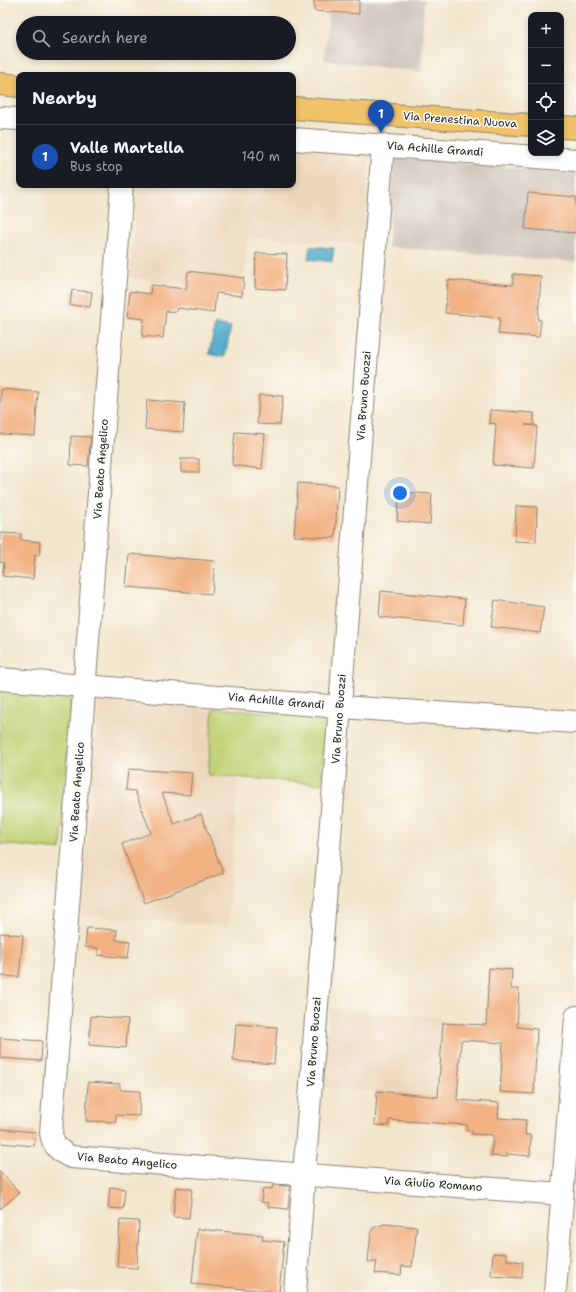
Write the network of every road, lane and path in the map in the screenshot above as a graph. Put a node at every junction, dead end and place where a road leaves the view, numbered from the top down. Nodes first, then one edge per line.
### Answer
1 (0, 84) edge
2 (16, 86) edge
3 (296, 108) edge
4 (0, 118) edge
5 (16, 119) edge
6 (528, 125) edge
7 (564, 127) edge
8 (576, 128) edge
9 (296, 138) edge
10 (383, 145) junction
11 (576, 160) edge
12 (122, 188) edge
13 (0, 679) edge
14 (84, 686) junction
15 (340, 707) junction
16 (576, 722) edge
17 (576, 1017) edge
18 (304, 1175) junction
19 (562, 1194) junction
20 (295, 1292) edge
21 (555, 1292) edge

1 - 2 main road
3 - 6 main road, Via Prenestina Nuova
4 - 5 street
7 - 8 main road
9 - 10 street, Via Achille Grandi
10 - 11 street, Via Achille Grandi
10 - 15 street, Via Bruno Buozzi
12 - 14 street, Via Beato Angelico
13 - 14 street, Via Achille Grandi
14 - 15 street, Via Achille Grandi
14 - 18 street, Via Beato Angelico
15 - 16 street, Via Achille Grandi
15 - 18 street, Via Bruno Buozzi
17 - 19 street
18 - 19 street, Via Giulio Romano
18 - 20 street, Via Bruno Buozzi
19 - 21 street

